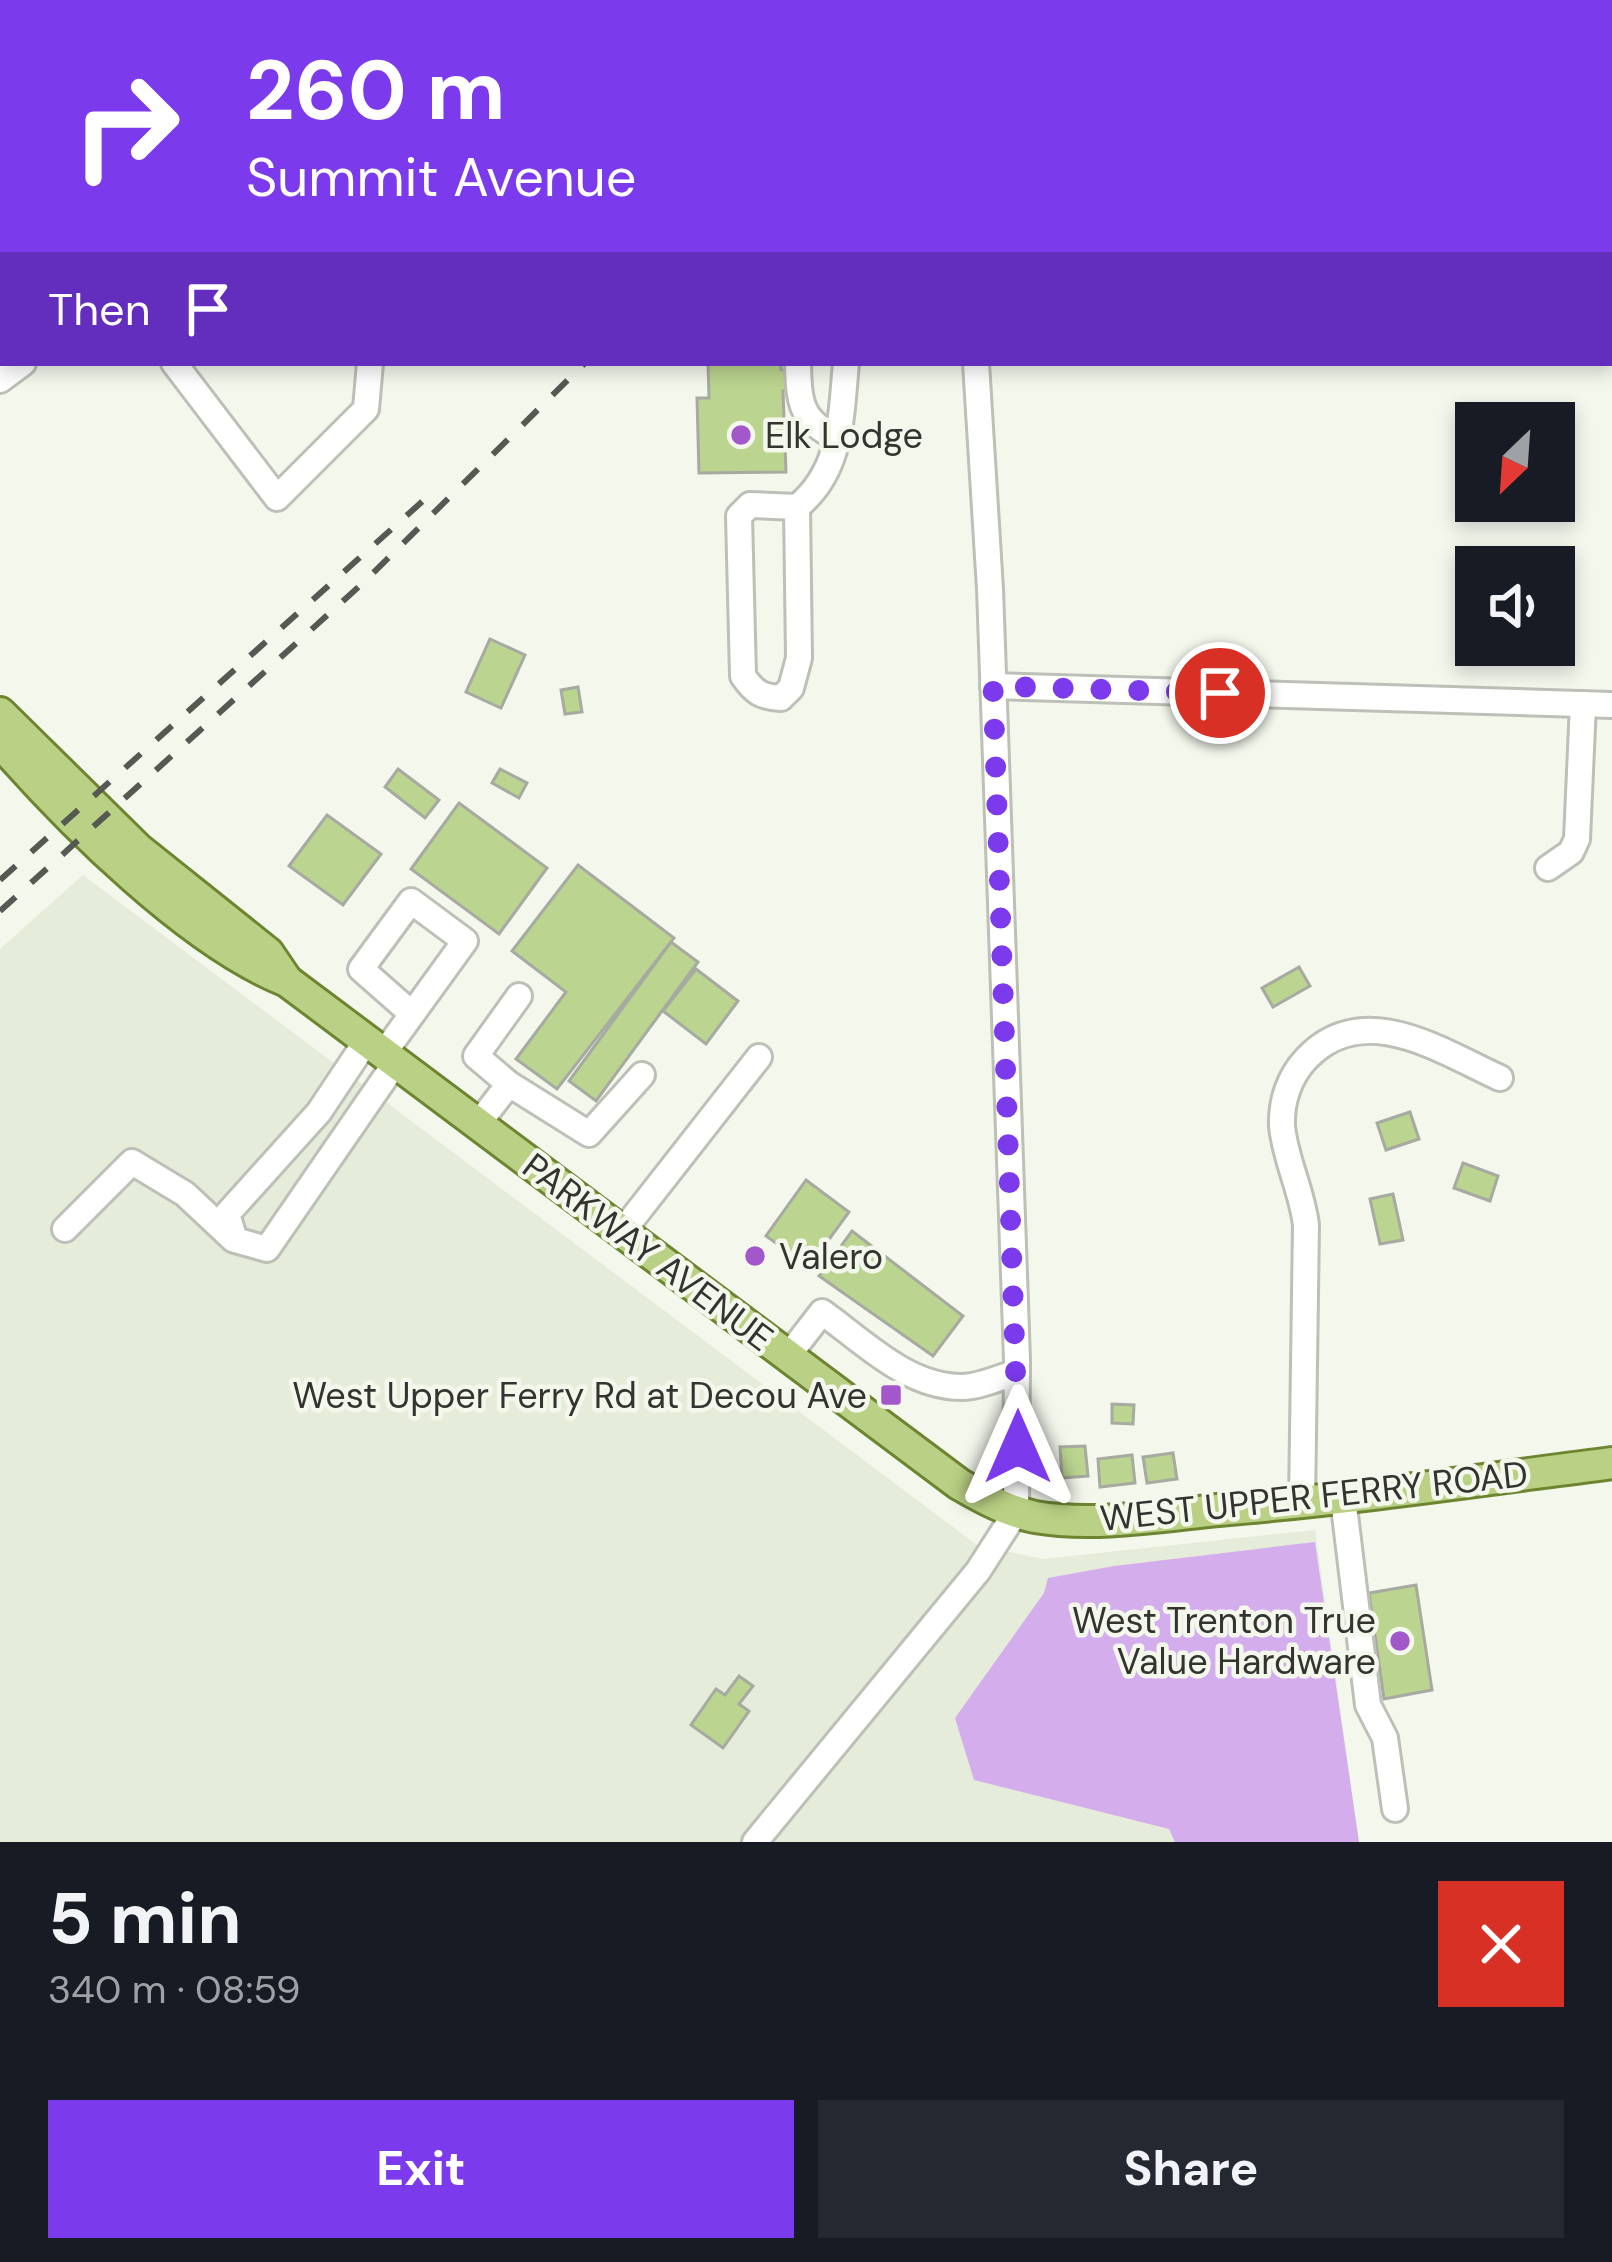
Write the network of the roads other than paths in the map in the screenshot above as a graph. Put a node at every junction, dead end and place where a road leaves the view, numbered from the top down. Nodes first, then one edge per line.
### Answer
1 (176, 366) edge
2 (370, 366) edge
3 (798, 366) edge
4 (846, 366) edge
5 (976, 366) edge
6 (838, 440) junction
7 (797, 507) junction
8 (993, 686) junction
9 (1582, 704) junction
10 (1612, 705) edge
11 (0, 713) edge
12 (0, 742) edge
13 (1548, 868) dead end
14 (286, 981) junction
15 (520, 996) dead end
16 (411, 1013) junction
17 (382, 1052) junction
18 (759, 1057) dead end
19 (642, 1075) dead end
20 (1500, 1078) dead end
21 (509, 1084) junction
22 (478, 1124) junction
23 (64, 1228) dead end
24 (622, 1232) junction
25 (235, 1240) junction
26 (788, 1356) junction
27 (1017, 1372) junction
28 (1612, 1463) edge
29 (1342, 1498) junction
30 (1302, 1503) junction
31 (1016, 1512) junction
32 (1395, 1809) dead end
33 (755, 1842) edge

1 - 2 street
3 - 6 street
4 - 6 street
5 - 8 street
6 - 7 street
7 - 7 street
8 - 9 street
8 - 27 street
9 - 10 street
9 - 13 street
11 - 14 main road, PARKWAY AVENUE
12 - 14 main road, PARKWAY AVENUE
14 - 17 main road, PARKWAY AVENUE
15 - 21 street
16 - 16 street
16 - 17 street
17 - 22 main road, PARKWAY AVENUE
17 - 25 street
17 - 25 street
18 - 24 street
19 - 21 street
20 - 30 street
21 - 22 street
22 - 24 main road, PARKWAY AVENUE
23 - 25 street
24 - 26 main road, PARKWAY AVENUE
26 - 27 street
26 - 31 main road, PARKWAY AVENUE
27 - 31 street
28 - 29 main road, WEST UPPER FERRY ROAD
29 - 30 main road, WEST UPPER FERRY ROAD
29 - 32 street
30 - 31 main road, WEST UPPER FERRY ROAD
31 - 33 street

